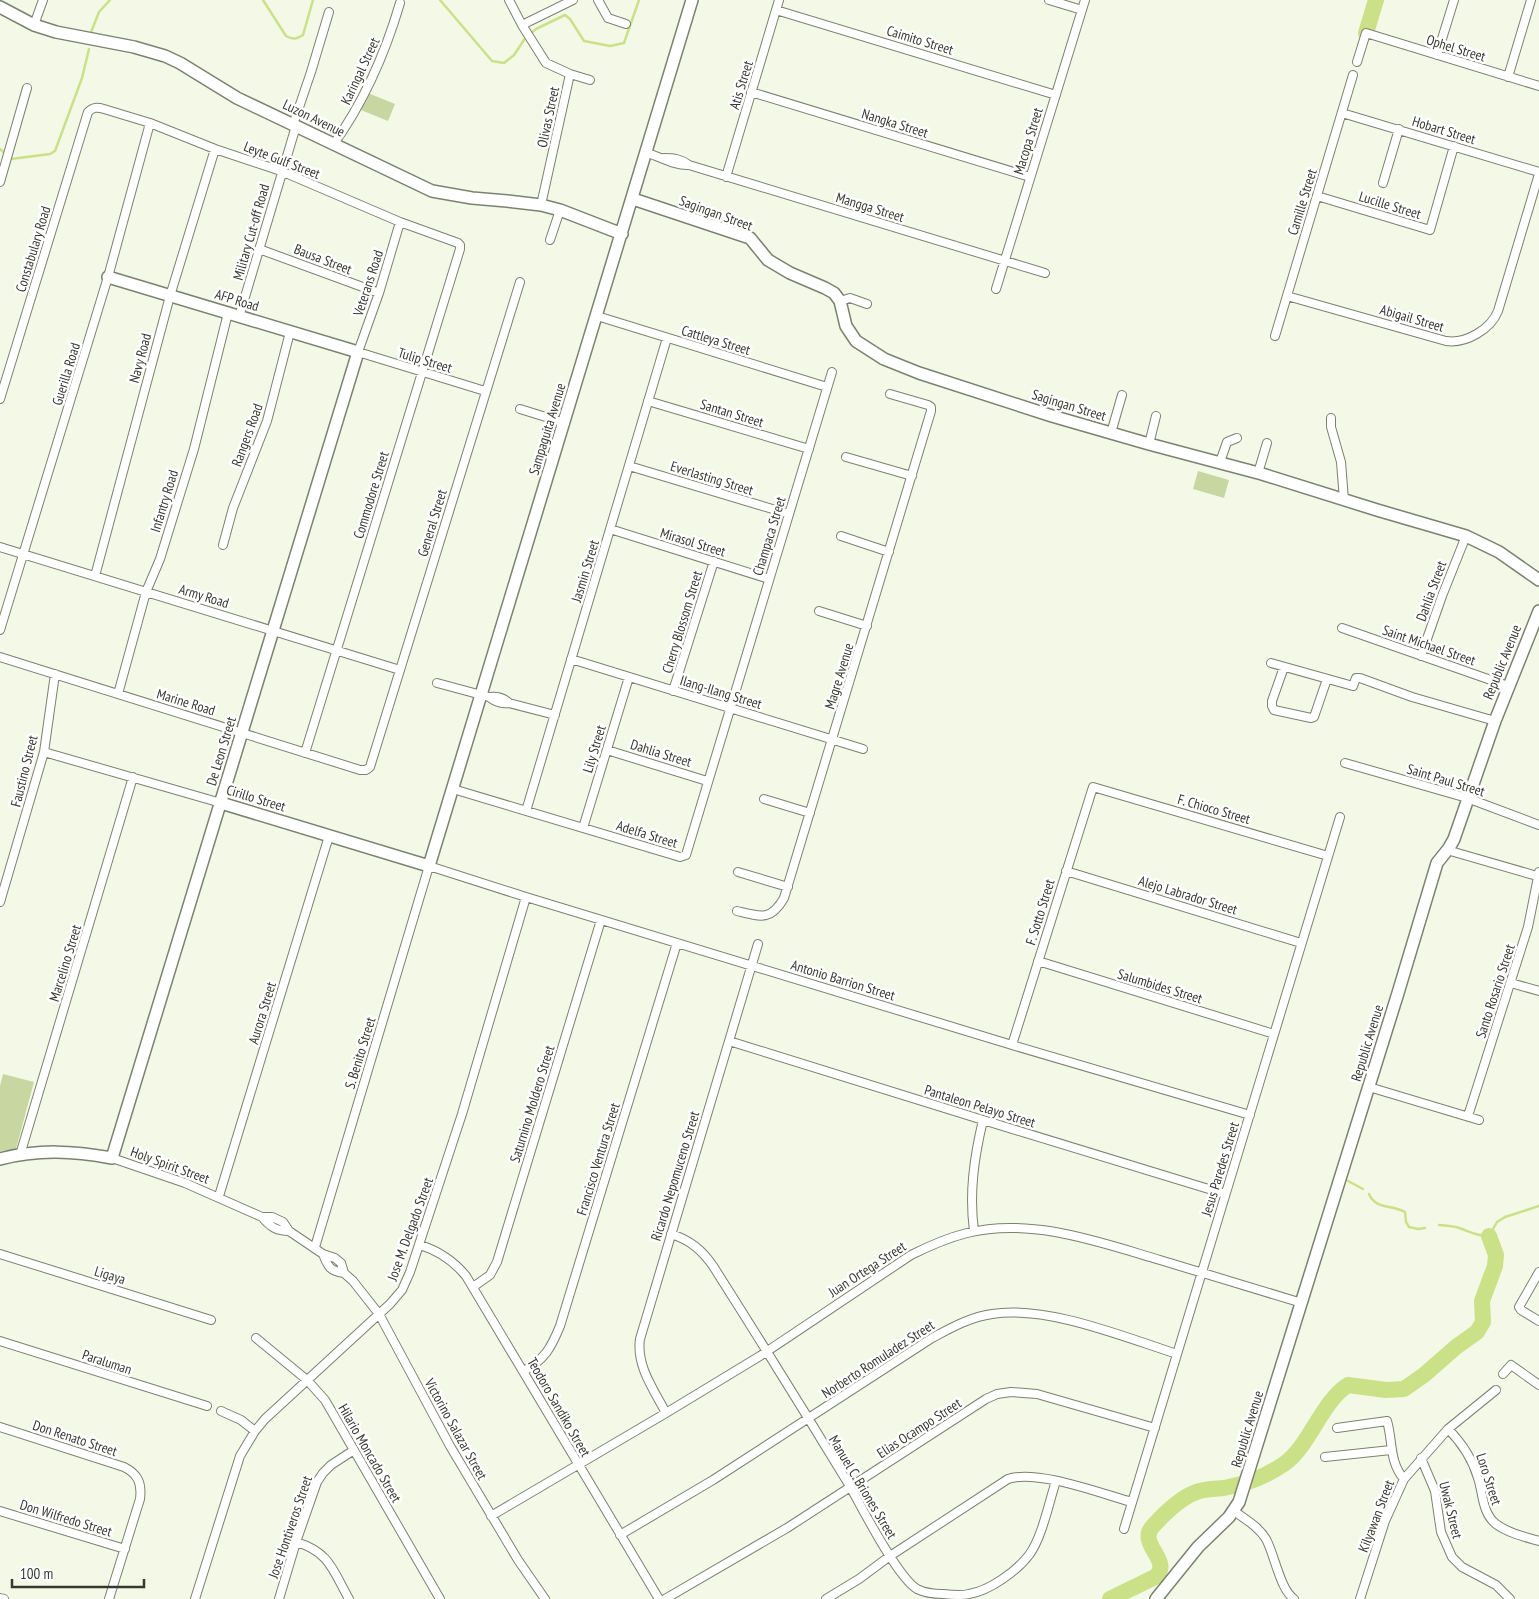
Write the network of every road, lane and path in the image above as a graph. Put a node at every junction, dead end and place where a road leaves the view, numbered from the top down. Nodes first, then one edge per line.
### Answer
1 (43, 0) edge
2 (509, 0) edge
3 (598, 0) edge
4 (692, 0) edge
5 (780, 0) edge
6 (1049, 0) edge
7 (1085, 0) edge
8 (1454, 0) edge
9 (1531, 0) edge
10 (569, 1) edge
11 (400, 4) dead end
12 (0, 8) edge
13 (776, 10) junction
14 (1082, 10) junction
15 (329, 12) dead end
16 (626, 24) dead end
17 (34, 25) junction
18 (522, 25) junction
19 (1437, 55) junction
20 (1357, 62) dead end
21 (570, 74) junction
22 (1353, 75) dead end
23 (1508, 77) junction
24 (590, 80) dead end
25 (1539, 86) edge
26 (27, 88) dead end
27 (752, 92) junction
28 (1056, 95) junction
29 (92, 108) joint
30 (1342, 113) junction
31 (150, 123) junction
32 (294, 125) junction
33 (1399, 129) junction
34 (332, 145) junction
35 (1454, 146) junction
36 (215, 148) junction
37 (646, 152) junction
38 (281, 171) junction
39 (1539, 173) edge
40 (726, 177) junction
41 (1030, 177) junction
42 (0, 182) edge
43 (1383, 182) dead end
44 (1317, 196) junction
45 (633, 199) junction
46 (541, 206) junction
47 (560, 210) junction
48 (400, 222) junction
49 (622, 234) junction
50 (550, 240) dead end
51 (460, 245) joint
52 (259, 249) junction
53 (1004, 261) junction
54 (1045, 273) dead end
55 (108, 277) junction
56 (520, 282) dead end
57 (996, 289) dead end
58 (378, 293) junction
59 (170, 296) junction
60 (1287, 296) junction
61 (840, 301) junction
62 (867, 304) dead end
63 (234, 315) junction
64 (597, 316) junction
65 (290, 332) junction
66 (1275, 336) dead end
67 (666, 338) junction
68 (358, 352) junction
69 (422, 372) junction
70 (832, 372) dead end
71 (828, 387) junction
72 (485, 391) junction
73 (890, 394) dead end
74 (1122, 395) dead end
75 (0, 399) edge
76 (648, 401) junction
77 (520, 409) dead end
78 (1156, 416) dead end
79 (1331, 418) dead end
80 (565, 422) junction
81 (1110, 433) junction
82 (1237, 438) dead end
83 (1268, 443) dead end
84 (1149, 444) junction
85 (809, 449) junction
86 (846, 456) dead end
87 (1220, 462) junction
88 (629, 466) junction
89 (1258, 472) junction
90 (912, 476) junction
91 (1344, 500) junction
92 (789, 514) junction
93 (610, 529) junction
94 (841, 536) dead end
95 (1466, 536) junction
96 (223, 545) dead end
97 (0, 547) edge
98 (889, 552) junction
99 (24, 554) junction
100 (714, 561) junction
101 (95, 576) junction
102 (769, 579) junction
103 (1539, 580) edge
104 (146, 592) junction
105 (819, 611) dead end
106 (1539, 611) edge
107 (867, 626) junction
108 (1342, 628) dead end
109 (0, 630) edge
110 (274, 631) junction
111 (336, 650) junction
112 (1421, 656) junction
113 (0, 657) edge
114 (571, 659) junction
115 (1271, 663) dead end
116 (1284, 667) junction
117 (400, 670) junction
118 (55, 674) junction
119 (629, 677) junction
120 (1328, 679) junction
121 (438, 683) dead end
122 (1508, 686) junction
123 (674, 691) junction
124 (118, 694) junction
125 (485, 696) junction
126 (730, 708) junction
127 (555, 715) junction
128 (1494, 721) junction
129 (243, 733) junction
130 (833, 740) junction
131 (606, 750) junction
132 (863, 750) dead end
133 (44, 752) junction
134 (305, 753) junction
135 (1345, 763) dead end
136 (366, 770) joint
137 (133, 777) junction
138 (707, 781) junction
139 (1093, 787) joint
140 (453, 789) junction
141 (1467, 798) junction
142 (764, 799) dead end
143 (221, 803) junction
144 (526, 811) junction
145 (810, 813) junction
146 (1340, 817) dead end
147 (1539, 825) edge
148 (583, 828) junction
149 (329, 836) junction
150 (1447, 850) junction
151 (1328, 856) junction
152 (430, 866) junction
153 (1066, 871) junction
154 (738, 872) dead end
155 (1538, 874) edge
156 (788, 887) junction
157 (526, 897) junction
158 (0, 902) edge
159 (738, 910) dead end
160 (1530, 918) junction
161 (601, 920) junction
162 (1539, 921) edge
163 (677, 943) junction
164 (1301, 943) junction
165 (758, 944) dead end
166 (1038, 961) junction
167 (752, 966) junction
168 (1511, 983) junction
169 (1539, 991) edge
170 (1274, 1034) junction
171 (729, 1040) junction
172 (1012, 1045) junction
173 (1369, 1086) junction
174 (1250, 1115) junction
175 (1468, 1116) junction
176 (983, 1120) junction
177 (1479, 1120) dead end
178 (20, 1155) junction
179 (112, 1158) junction
180 (0, 1160) edge
181 (1225, 1194) junction
182 (219, 1196) junction
183 (974, 1232) junction
184 (671, 1234) junction
185 (420, 1244) junction
186 (315, 1247) junction
187 (0, 1254) edge
188 (323, 1254) junction
189 (1539, 1272) edge
190 (344, 1273) junction
191 (1202, 1273) junction
192 (472, 1286) junction
193 (1302, 1303) junction
194 (379, 1314) junction
195 (211, 1320) dead end
196 (1539, 1322) edge
197 (256, 1338) dead end
198 (0, 1341) edge
199 (767, 1351) junction
200 (1177, 1354) junction
201 (524, 1372) junction
202 (1502, 1374) dead end
203 (306, 1380) junction
204 (1539, 1385) edge
205 (1496, 1390) dead end
206 (207, 1406) dead end
207 (221, 1411) dead end
208 (666, 1414) junction
209 (808, 1419) junction
210 (0, 1427) edge
211 (1155, 1428) junction
212 (1336, 1428) dead end
213 (1448, 1429) junction
214 (255, 1431) junction
215 (354, 1450) junction
216 (1391, 1450) junction
217 (1325, 1457) dead end
218 (1422, 1458) junction
219 (579, 1465) junction
220 (1404, 1479) junction
221 (1056, 1481) junction
222 (850, 1488) junction
223 (1132, 1502) junction
224 (0, 1511) edge
225 (1234, 1511) junction
226 (491, 1516) junction
227 (1124, 1528) dead end
228 (620, 1534) junction
229 (1539, 1541) edge
230 (296, 1542) junction
231 (124, 1549) junction
232 (890, 1556) junction
233 (980, 1595) edge
234 (0, 1598) edge
235 (4, 1599) edge
236 (109, 1599) edge
237 (195, 1599) edge
238 (279, 1599) edge
239 (349, 1599) edge
240 (440, 1599) edge
241 (545, 1599) edge
242 (659, 1599) edge
243 (665, 1599) edge
244 (826, 1599) edge
245 (1156, 1599) edge
246 (1294, 1599) edge
247 (1360, 1599) edge
248 (1510, 1599) edge

1 - 17 street
2 - 18 street
3 - 16 street
4 - 37 main road, Sampaguita Avenue
5 - 13 street, Atis Street
6 - 14 street
7 - 14 street, Macopa Street
8 - 19 street
9 - 23 street
10 - 18 street
11 - 34 street, Karingal Street
12 - 17 main road, Luzon Avenue
13 - 27 street, Atis Street
13 - 28 street, Caimito Street
14 - 28 street, Macopa Street
15 - 32 street, Military Cut-off Road
17 - 32 main road, Luzon Avenue
18 - 21 street, Olivas Street
19 - 20 street, Ophel Street
19 - 23 street, Ophel Street
21 - 24 street
21 - 46 street, Olivas Street
22 - 30 street, Camille Street
23 - 25 street, Ophel Street
26 - 42 street
27 - 40 street, Atis Street
27 - 41 street, Nangka Street
28 - 41 street, Macopa Street
29 - 31 street, Leyte Gulf Street
29 - 75 street, Constabulary Road
30 - 33 street, Hobart Street
30 - 44 street, Camille Street
31 - 36 street, Leyte Gulf Street
31 - 55 street, Guerilla Road
32 - 34 main road, Luzon Avenue
32 - 38 street, Military Cut-off Road
33 - 35 street, Hobart Street
33 - 43 street
34 - 46 main road, Luzon Avenue
35 - 39 street, Hobart Street
35 - 44 street, Lucille Street
36 - 38 street, Leyte Gulf Street
36 - 59 street, Navy Road
37 - 40 street, Mangga Street
37 - 45 main road, Sampaguita Avenue
38 - 48 street, Leyte Gulf Street
38 - 52 street, Military Cut-off Road
39 - 60 street, Abigail Street
40 - 53 street, Mangga Street
41 - 53 street, Macopa Street
44 - 60 street, Camille Street
45 - 49 main road, Sampaguita Avenue
45 - 61 main road, Sagingan Street
46 - 47 main road, Luzon Avenue
47 - 49 main road, Luzon Avenue
47 - 50 street
48 - 51 street, Leyte Gulf Street
48 - 58 street, Veterans Road
49 - 64 main road, Sampaguita Avenue
51 - 69 street, Commodore Street
52 - 58 street, Bausa Street
52 - 63 street, Military Cut-off Road
53 - 54 street, Mangga Street
53 - 57 street, Macopa Street
55 - 59 main road, AFP Road
55 - 99 street, Guerilla Road
56 - 72 street, General Street
58 - 68 street, Veterans Road
59 - 63 main road, AFP Road
59 - 101 street, Navy Road
60 - 66 street, Camille Street
61 - 62 street
61 - 81 main road, Sagingan Street
63 - 65 main road, AFP Road
63 - 104 street, Infantry Road
64 - 67 street, Cattleya Street
64 - 80 main road, Sampaguita Avenue
65 - 68 main road, AFP Road
65 - 96 street, Rangers Road
67 - 71 street, Cattleya Street
67 - 76 street, Jasmin Street
68 - 69 street, Tulip Street
68 - 110 main road, De Leon Street
69 - 72 street, Tulip Street
69 - 111 street, Commodore Street
70 - 71 street, Champaca Street
71 - 85 street, Champaca Street
72 - 117 street, General Street
73 - 90 street, Magre Avenue
74 - 81 street
76 - 85 street, Santan Street
76 - 88 street, Jasmin Street
77 - 80 street
78 - 84 street
79 - 91 street
80 - 125 main road, Sampaguita Avenue
81 - 84 main road, Sagingan Street
82 - 87 street
83 - 89 street
84 - 87 main road, Sagingan Street
85 - 92 street, Champaca Street
86 - 90 street
87 - 89 main road, Sagingan Street
88 - 92 street, Everlasting Street
88 - 93 street, Jasmin Street
89 - 91 main road, Sagingan Street
90 - 98 street, Magre Avenue
91 - 95 main road, Sagingan Street
92 - 102 street, Champaca Street
93 - 100 street, Mirasol Street
93 - 114 street, Jasmin Street
94 - 98 street
95 - 103 main road, Sagingan Street
95 - 112 street, Dahlia Street
97 - 99 street, Army Road
98 - 107 street, Magre Avenue
99 - 101 street, Army Road
99 - 109 street, Guerilla Road
100 - 102 street, Mirasol Street
100 - 123 street, Cherry Blossom Street
101 - 104 street, Army Road
102 - 126 street, Champaca Street
104 - 110 street, Army Road
104 - 124 street, Infantry Road
105 - 107 street
106 - 122 main road, Republic Avenue
107 - 130 street, Magre Avenue
108 - 112 street, Saint Michael Street
110 - 111 street, Army Road
110 - 129 main road, De Leon Street
111 - 117 street, Army Road
111 - 134 street, Commodore Street
112 - 122 street, Saint Michael Street
113 - 118 street, Marine Road
114 - 119 street, Ilang-Ilang Street
114 - 127 street, Jasmin Street
115 - 116 street
116 - 120 street
116 - 120 street
117 - 136 street, General Street
118 - 124 street, Marine Road
118 - 133 street, Faustino Street
119 - 123 street, Ilang-Ilang Street
119 - 131 street, Lily Street
120 - 128 street
121 - 125 street
122 - 128 main road, Republic Avenue
123 - 126 street, Ilang-Ilang Street
124 - 129 street, Marine Road
125 - 127 street
125 - 140 main road, Sampaguita Avenue
126 - 130 street, Ilang-Ilang Street
126 - 138 street, Adelfa Street
127 - 144 street, Jasmin Street
128 - 141 main road, Republic Avenue
129 - 134 street, Marine Road
129 - 143 main road, De Leon Street
130 - 132 street, Ilang-Ilang Street
130 - 145 street, Magre Avenue
131 - 138 street, Dahlia Street
131 - 148 street, Lily Street
133 - 137 street, Cirillo Street
133 - 158 street, Faustino Street
134 - 136 street, Marine Road
135 - 141 street, Saint Paul Street
137 - 143 street, Cirillo Street
137 - 178 street, Marcelino Street
138 - 148 street, Adelfa Street
139 - 151 street, F. Chioco Street
139 - 153 street, F. Sotto Street
140 - 144 street, Adelfa Street
140 - 152 main road, Sampaguita Avenue
141 - 147 street, Saint Paul Street
141 - 150 main road, Republic Avenue
142 - 145 street
143 - 149 main road, Cirillo Street
143 - 179 main road, De Leon Street
144 - 148 street, Adelfa Street
145 - 156 street, Magre Avenue
146 - 151 street, Jesus Paredes Street
149 - 152 main road, Cirillo Street
149 - 182 street, Aurora Street
150 - 155 street
150 - 173 main road, Republic Avenue
151 - 164 street, Jesus Paredes Street
152 - 157 street, Antonio Barrion Street
152 - 186 street, S. Benito Street
153 - 164 street, Alejo Labrador Street
153 - 166 street, F. Sotto Street
154 - 156 street
155 - 160 street, Santo Rosario Street
156 - 159 street, Magre Avenue
157 - 161 street, Antonio Barrion Street
157 - 185 street, Jose M. Delgado Street
160 - 162 street
160 - 168 street, Santo Rosario Street
161 - 163 street, Antonio Barrion Street
161 - 192 street, Saturnino Moldero Street
163 - 167 street, Antonio Barrion Street
163 - 201 street, Francisco Ventura Street
164 - 170 street, Jesus Paredes Street
165 - 167 street, Ricardo Nepomuceno Street
166 - 170 street, Salumbides Street
166 - 172 street, F. Sotto Street
167 - 171 street, Ricardo Nepomuceno Street
167 - 172 street, Antonio Barrion Street
168 - 169 street
168 - 175 street, Santo Rosario Street
170 - 174 street, Jesus Paredes Street
171 - 176 street, Pantaleon Pelayo Street
171 - 184 street, Ricardo Nepomuceno Street
172 - 174 street, Antonio Barrion Street
173 - 175 street
173 - 193 main road, Republic Avenue
174 - 181 street, Jesus Paredes Street
175 - 177 street
176 - 181 street, Pantaleon Pelayo Street
176 - 183 street
178 - 179 main road
178 - 180 main road
179 - 182 street, Holy Spirit Street
181 - 191 street, Jesus Paredes Street
182 - 186 street, Victorino Salazar Street
183 - 191 street, Juan Ortega Street
183 - 199 street, Juan Ortega Street
184 - 199 street, Manuel C. Briones Street
184 - 208 street, Ricardo Nepomuceno Street
185 - 192 street, Teodoro Sandiko Street
185 - 194 street, Jose M. Delgado Street
186 - 188 street, Victorino Salazar Street
187 - 195 street, Ligaya
188 - 190 street, Victorino Salazar Street
188 - 190 street, Victorino Salazar Street
189 - 196 street
190 - 194 street, Victorino Salazar Street
191 - 193 street, Juan Ortega Street
191 - 200 street, Jesus Paredes Street
192 - 201 street, Teodoro Sandiko Street
193 - 225 main road, Republic Avenue
194 - 203 street, Jose M. Delgado Street
194 - 226 street, Victorino Salazar Street
197 - 203 street, Hilario Moncado Street
198 - 206 street, Paraluman
199 - 208 street, Juan Ortega Street
199 - 209 street, Manuel C. Briones Street
200 - 209 street, Norberto Romuladez Street
200 - 211 street, Jesus Paredes Street
201 - 219 street, Teodoro Sandiko Street
202 - 204 street
203 - 214 street, Jose M. Delgado Street
203 - 215 street, Hilario Moncado Street
205 - 213 street, Kilyawan Street
207 - 214 street
208 - 219 street, Juan Ortega Street
209 - 222 street, Manuel C. Briones Street
209 - 228 street, Norberto Romuladez Street
210 - 231 street, Don Renato Street
211 - 222 street, Elias Ocampo Street
211 - 223 street, Jesus Paredes Street
212 - 216 street
213 - 218 street, Kilyawan Street
213 - 229 street, Loro Street
214 - 237 street, Jose M. Delgado Street
215 - 230 street, Jose Hontiveros Street
215 - 240 street, Hilario Moncado Street
216 - 217 street
216 - 220 street
218 - 220 street, Kilyawan Street
218 - 248 street, Uwak Street
219 - 226 street, Juan Ortega Street
219 - 228 street, Teodoro Sandiko Street
220 - 247 street, Kilyawan Street
221 - 223 street
221 - 232 street
221 - 233 street, Manuel C. Briones Street
222 - 232 street, Manuel C. Briones Street
222 - 243 street, Elias Ocampo Street
223 - 227 street, Jesus Paredes Street
224 - 231 street, Don Wilfredo Street
225 - 245 main road
225 - 246 street
226 - 241 street, Victorino Salazar Street
228 - 242 street, Teodoro Sandiko Street
230 - 238 street, Jose Hontiveros Street
230 - 239 street
231 - 236 street
232 - 233 street, Manuel C. Briones Street
232 - 244 street
234 - 235 street

